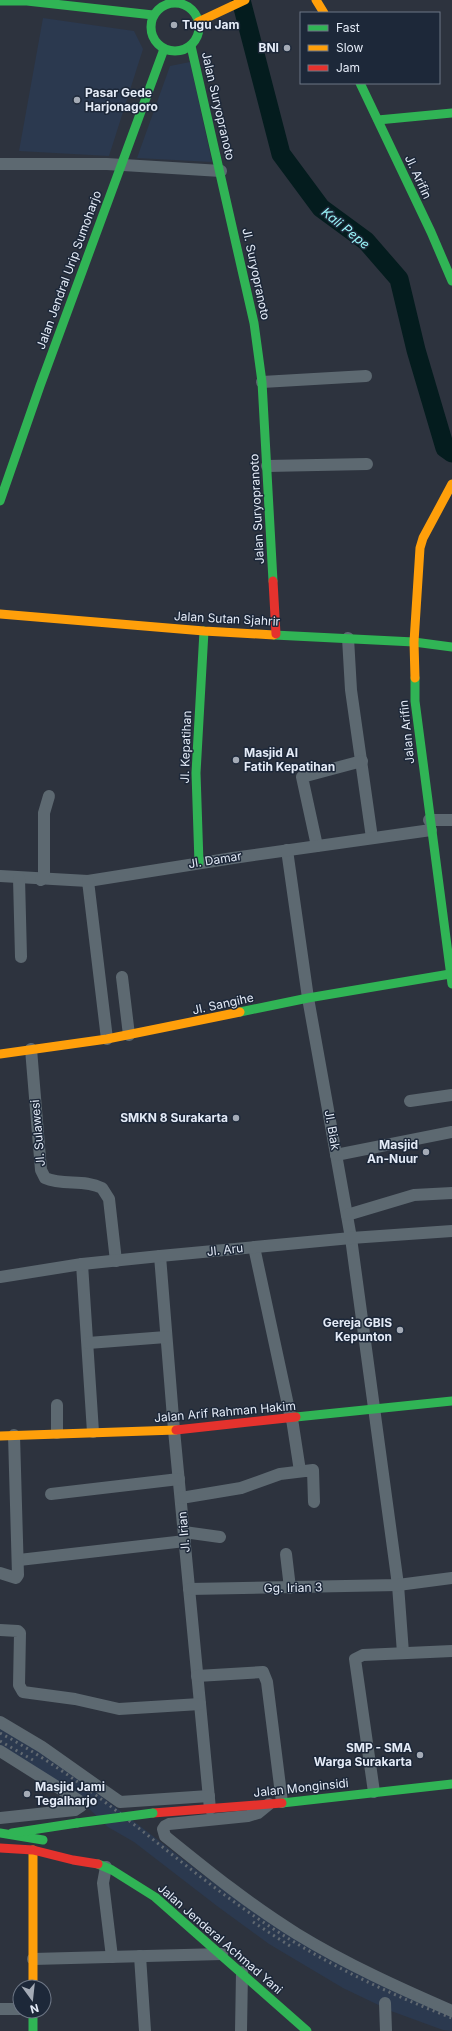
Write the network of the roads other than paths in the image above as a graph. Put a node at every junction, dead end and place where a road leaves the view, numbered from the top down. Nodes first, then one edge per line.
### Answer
1 (0, 0) edge
2 (316, 0) edge
3 (241, 2) edge
4 (214, 4) dead end
5 (323, 12) edge
6 (153, 15) junction
7 (197, 18) junction
8 (191, 46) junction
9 (164, 49) junction
10 (360, 84) edge
11 (452, 113) edge
12 (378, 120) junction
13 (0, 164) edge
14 (121, 165) junction
15 (221, 171) junction
16 (452, 281) edge
17 (366, 376) dead end
18 (262, 382) junction
19 (367, 464) dead end
20 (267, 466) junction
21 (452, 484) edge
22 (0, 501) edge
23 (0, 614) edge
24 (204, 631) junction
25 (276, 634) junction
26 (348, 638) junction
27 (414, 642) junction
28 (452, 647) edge
29 (362, 761) junction
30 (49, 796) dead end
31 (452, 820) edge
32 (430, 825) junction
33 (372, 838) junction
34 (317, 846) junction
35 (287, 850) junction
36 (199, 863) junction
37 (0, 876) edge
38 (19, 878) junction
39 (41, 880) junction
40 (88, 881) junction
41 (447, 919) edge
42 (21, 957) dead end
43 (122, 977) dead end
44 (451, 979) edge
45 (308, 998) junction
46 (130, 1035) junction
47 (107, 1039) junction
48 (31, 1049) junction
49 (0, 1054) edge
50 (452, 1095) edge
51 (410, 1101) dead end
52 (452, 1132) edge
53 (336, 1155) junction
54 (452, 1193) edge
55 (347, 1215) junction
56 (452, 1231) edge
57 (351, 1238) junction
58 (254, 1247) junction
59 (160, 1256) junction
60 (116, 1261) junction
61 (82, 1264) junction
62 (0, 1277) edge
63 (166, 1337) junction
64 (88, 1343) junction
65 (452, 1401) edge
66 (57, 1405) dead end
67 (374, 1411) junction
68 (291, 1419) junction
69 (174, 1430) junction
70 (93, 1432) junction
71 (57, 1433) junction
72 (14, 1435) junction
73 (0, 1436) edge
74 (300, 1471) junction
75 (179, 1479) junction
76 (51, 1494) dead end
77 (181, 1498) junction
78 (314, 1502) dead end
79 (184, 1537) junction
80 (220, 1537) dead end
81 (286, 1554) dead end
82 (19, 1560) junction
83 (0, 1573) edge
84 (452, 1578) edge
85 (398, 1585) junction
86 (290, 1588) junction
87 (189, 1589) junction
88 (0, 1630) edge
89 (452, 1651) edge
90 (403, 1653) junction
91 (197, 1676) junction
92 (200, 1704) junction
93 (0, 1722) edge
94 (0, 1751) edge
95 (452, 1784) edge
96 (374, 1792) junction
97 (209, 1796) junction
98 (282, 1802) junction
99 (269, 1804) junction
100 (210, 1809) junction
101 (0, 1818) edge
102 (4, 1833) edge
103 (54, 1843) dead end
104 (0, 1848) edge
105 (33, 1850) junction
106 (72, 1850) dead end
107 (92, 1862) junction
108 (106, 1867) junction
109 (223, 1954) junction
110 (140, 1956) junction
111 (112, 1957) junction
112 (33, 1959) junction
113 (242, 1972) junction
114 (33, 1979) edge
115 (385, 2003) dead end
116 (0, 2009) edge
117 (12, 2009) edge
118 (452, 2010) edge
119 (34, 2019) edge
120 (33, 2031) edge
121 (145, 2031) edge
122 (241, 2031) edge
123 (307, 2031) edge
124 (386, 2031) edge

1 - 6 main road
2 - 5 main road
3 - 7 main road
4 - 7 main road
6 - 7 main road
6 - 9 main road
7 - 8 main road
8 - 9 main road
8 - 15 main road, Jalan Suryopranoto
9 - 14 main road, Jalan Jendral Urip Sumoharjo
10 - 12 main road, Jl. Arifin
11 - 12 main road
12 - 16 main road, Jl. Arifin
13 - 14 street
14 - 15 street
14 - 22 main road, Jalan Jendral Urip Sumoharjo
15 - 18 main road, Jl. Suryopranoto
17 - 18 street
18 - 20 main road, Jalan Suryopranoto
19 - 20 street
20 - 25 main road, Jalan Suryopranoto
21 - 27 main road, Jalan Arifin
23 - 24 main road, Jalan Sutan Sjahrir
24 - 25 main road, Jalan Sutan Sjahrir
24 - 36 main road, Jl. Kepatihan
25 - 26 main road, Jalan Sutan Sjahrir
26 - 27 main road, Jalan Sutan Sjahrir
26 - 29 street
27 - 28 main road, Jalan Sutan Sjahrir
27 - 32 main road, Jalan Arifin
29 - 33 street
29 - 34 street
30 - 39 street
31 - 32 street, Jl. Damar
32 - 33 street, Jl. Damar
32 - 41 main road, Jalan Arifin
33 - 34 street, Jl. Damar
34 - 35 street, Jl. Damar
35 - 36 street, Jl. Damar
35 - 45 street, Jl. Biak
36 - 40 street, Jl. Damar
37 - 38 street, Jl. Damar
38 - 39 street, Jl. Damar
38 - 42 street
39 - 40 street, Jl. Damar
40 - 47 street
41 - 44 main road, Jalan Arifin
43 - 46 street
44 - 45 main road, Jl. Sangihe
45 - 46 main road, Jl. Sangihe
45 - 53 street, Jl. Biak
46 - 47 main road, Jl. Sangihe
47 - 48 main road, Jl. Sangihe
48 - 49 main road, Jl. Sangihe
48 - 60 street, Jl. Sulawesi
50 - 51 street
52 - 53 street
53 - 55 street, Jl. Biak
54 - 55 street
55 - 57 street, Jl. Biak
56 - 57 street, Jl. Aru
57 - 58 street, Jl. Aru
57 - 67 street, Jl. Biak
58 - 59 street, Jl. Aru
58 - 68 street
59 - 60 street, Jl. Aru
59 - 63 street, Jl. Irian
60 - 61 street, Jl. Aru
61 - 62 street, Jl. Aru
61 - 64 street
63 - 64 street
63 - 69 street, Jl. Irian
64 - 70 street
65 - 67 main road, Jalan Arif Rahman Hakim
66 - 71 street
67 - 68 main road, Jalan Arif Rahman Hakim
67 - 85 street, Jl. Biak
68 - 69 main road, Jalan Arif Rahman Hakim
68 - 74 street
69 - 70 main road, Jalan Arif Rahman Hakim
69 - 75 street, Jl. Irian
70 - 71 main road, Jalan Arif Rahman Hakim
71 - 72 main road, Jalan Arif Rahman Hakim
72 - 73 main road, Jalan Arif Rahman Hakim
72 - 82 street
74 - 77 street
74 - 78 street
75 - 76 street
75 - 77 street, Jl. Irian
77 - 79 street, Jl. Irian
79 - 80 street
79 - 82 street
79 - 87 street, Jl. Irian
81 - 86 street
82 - 83 street
84 - 85 street, Gg. Irian 3
85 - 86 street, Gg. Irian 3
85 - 90 street, Jl. Biak
86 - 87 street, Gg. Irian 3
87 - 91 street, Jl. Irian
88 - 92 street
89 - 90 street
90 - 96 street
91 - 92 street, Jl. Irian
91 - 98 street
92 - 97 street, Jl. Irian
93 - 97 street
94 - 101 street
95 - 96 main road, Jalan Monginsidi
96 - 98 main road, Jalan Monginsidi
97 - 100 street, Jl. Irian
98 - 99 main road, Jalan Monginsidi
99 - 100 main road, Jalan Monginsidi
99 - 118 street
100 - 102 main road, Jalan Monginsidi, bridge
102 - 103 main road
102 - 104 main road
104 - 105 main road, Jalan Jenderal Achmad Yani
105 - 107 main road, Jalan Jenderal Achmad Yani
105 - 112 main road
106 - 107 main road, Jalan Jenderal Achmad Yani
107 - 108 main road, Jalan Jenderal Achmad Yani
108 - 109 main road, Jalan Jenderal Achmad Yani
108 - 111 street
109 - 110 street
109 - 113 main road, Jalan Jenderal Achmad Yani
110 - 111 street
110 - 121 street
111 - 112 street
112 - 114 main road
113 - 122 street
113 - 123 main road, Jalan Jenderal Achmad Yani
115 - 124 street
116 - 117 street
119 - 120 main road

